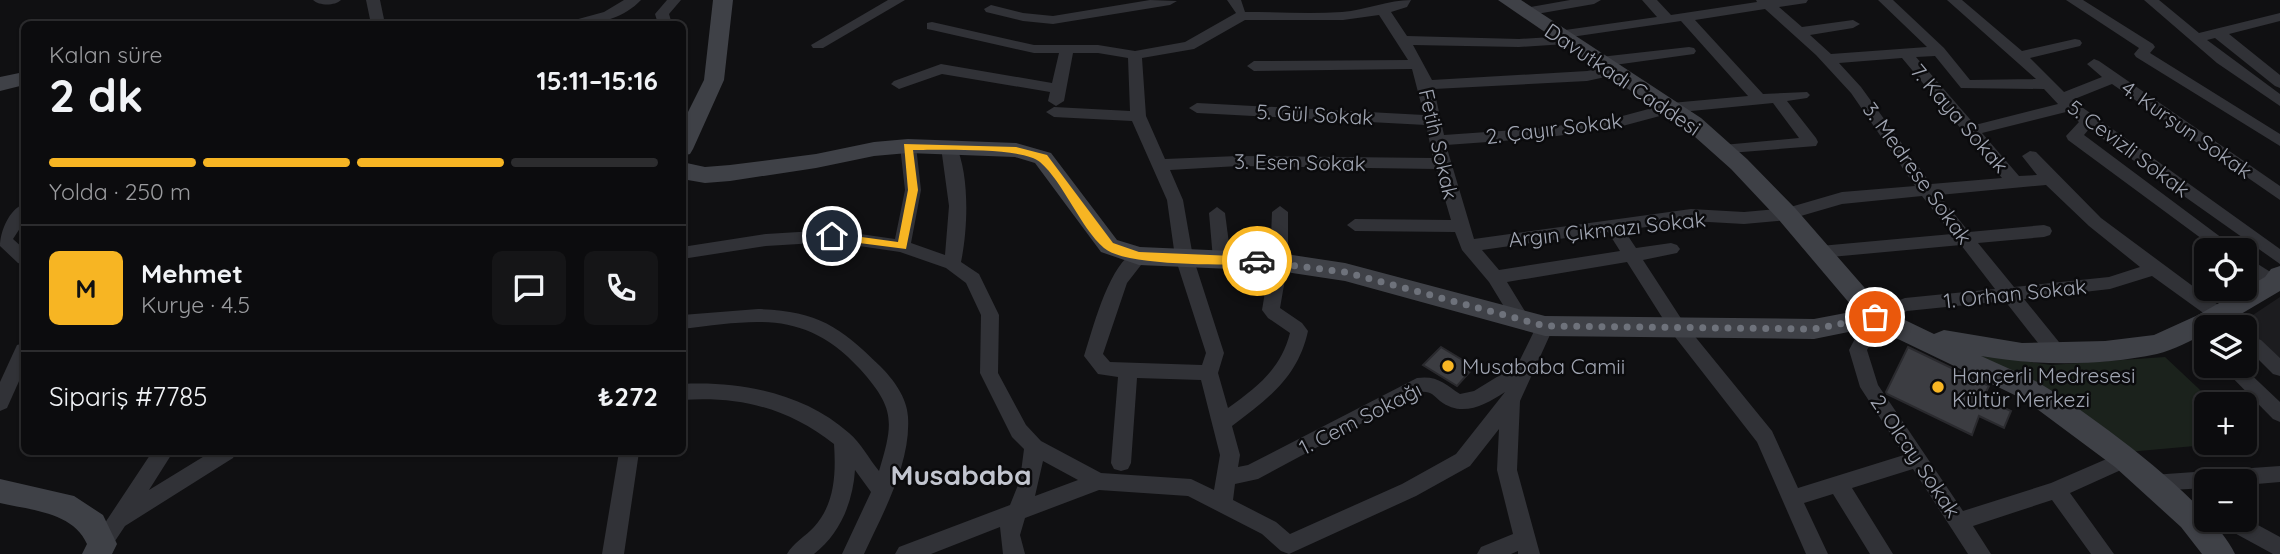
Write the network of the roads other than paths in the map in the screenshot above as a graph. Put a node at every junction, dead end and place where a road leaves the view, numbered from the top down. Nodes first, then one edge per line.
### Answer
1 (320, 0) edge
2 (334, 0) edge
3 (373, 0) edge
4 (634, 0) edge
5 (674, 0) edge
6 (723, 0) edge
7 (898, 0) edge
8 (1329, 0) edge
9 (1594, 0) edge
10 (1649, 0) edge
11 (1801, 0) edge
12 (1885, 0) edge
13 (1954, 0) edge
14 (2073, 0) edge
15 (2151, 0) edge
16 (1170, 1) edge
17 (1403, 2) edge
18 (1766, 2) edge
19 (995, 4) edge
20 (1517, 6) edge
21 (1383, 10) junction
22 (1090, 11) edge
23 (1685, 17) junction
24 (2280, 17) edge
25 (1668, 20) junction
26 (377, 21) edge
27 (587, 21) edge
28 (664, 21) edge
29 (1853, 23) dead end
30 (932, 26) dead end
31 (1800, 32) junction
32 (2217, 32) junction
33 (971, 35) junction
34 (1562, 37) junction
35 (2196, 38) junction
36 (1402, 40) junction
37 (2076, 43) dead end
38 (818, 45) dead end
39 (1067, 49) junction
40 (1689, 51) dead end
41 (1939, 51) junction
42 (1905, 53) junction
43 (1135, 55) junction
44 (2019, 56) junction
45 (1828, 59) junction
46 (1418, 64) junction
47 (2094, 64) dead end
48 (1254, 66) dead end
49 (1607, 67) junction
50 (2113, 78) junction
51 (21, 80) edge
52 (2049, 83) junction
53 (2280, 83) edge
54 (0, 84) edge
55 (899, 84) dead end
56 (1426, 85) junction
57 (1059, 89) junction
58 (1802, 95) dead end
59 (1777, 97) junction
60 (1759, 99) junction
61 (2280, 101) edge
62 (2065, 102) junction
63 (1671, 107) junction
64 (1197, 108) dead end
65 (1138, 117) junction
66 (1433, 120) junction
67 (2088, 121) junction
68 (1971, 131) junction
69 (1436, 141) junction
70 (2280, 141) edge
71 (908, 146) junction
72 (949, 147) junction
73 (1723, 150) junction
74 (2030, 156) dead end
75 (686, 158) edge
76 (1441, 164) junction
77 (1159, 165) junction
78 (686, 166) edge
79 (2048, 179) junction
80 (2016, 183) junction
81 (1928, 192) junction
82 (2280, 194) edge
83 (1280, 212) dead end
84 (1217, 213) dead end
85 (1787, 214) junction
86 (21, 215) edge
87 (1355, 225) dead end
88 (1460, 226) junction
89 (1613, 226) junction
90 (2044, 231) dead end
91 (2213, 238) edge
92 (1966, 239) junction
93 (902, 246) junction
94 (1468, 246) junction
95 (1671, 249) dead end
96 (686, 252) edge
97 (1820, 252) junction
98 (21, 256) edge
99 (1139, 256) junction
100 (1184, 257) junction
101 (1633, 257) junction
102 (2280, 258) edge
103 (1223, 259) junction
104 (1279, 262) junction
105 (952, 264) junction
106 (2155, 268) junction
107 (2257, 268) edge
108 (1494, 277) junction
109 (2277, 279) edge
110 (2009, 293) junction
111 (2219, 315) joint
112 (1875, 317) junction
113 (1520, 318) junction
114 (686, 322) edge
115 (1545, 326) junction
116 (1678, 328) junction
117 (1919, 336) junction
118 (2194, 336) edge
119 (2257, 347) edge
120 (2056, 352) junction
121 (21, 357) edge
122 (1524, 369) junction
123 (2280, 369) edge
124 (1128, 370) junction
125 (1209, 373) junction
126 (2243, 378) edge
127 (686, 392) edge
128 (1510, 401) junction
129 (0, 403) edge
130 (2280, 414) edge
131 (1222, 423) junction
132 (844, 440) junction
133 (1034, 447) junction
134 (161, 455) edge
135 (221, 455) edge
136 (629, 455) edge
137 (1918, 459) junction
138 (2125, 460) junction
139 (1121, 463) dead end
140 (2280, 474) edge
141 (1226, 477) junction
142 (1098, 481) junction
143 (2152, 483) junction
144 (1838, 484) junction
145 (881, 490) junction
146 (2056, 490) junction
147 (0, 491) edge
148 (1792, 498) junction
149 (1222, 504) junction
150 (2194, 512) edge
151 (1014, 514) junction
152 (120, 519) junction
153 (1960, 521) junction
154 (2211, 532) edge
155 (2252, 532) edge
156 (1527, 546) edge
157 (2280, 547) edge
158 (99, 549) edge
159 (1288, 549) edge
160 (613, 554) edge
161 (798, 554) edge
162 (853, 554) edge
163 (906, 554) edge
164 (1014, 554) edge
165 (1488, 554) edge
166 (1817, 554) edge
167 (1882, 554) edge
168 (1980, 554) edge
169 (2103, 554) edge
170 (2220, 554) edge

1 - 2 street
3 - 26 street
4 - 27 street
5 - 28 street
6 - 75 main road
7 - 38 street
8 - 17 street
9 - 20 street
10 - 25 street
11 - 18 street
12 - 41 street
13 - 44 street, 5. Cevizli Sokak
14 - 70 street
15 - 35 street
16 - 22 street
17 - 21 street
18 - 23 street
18 - 31 street, 3. Medrese Sokak
19 - 22 street
19 - 33 street
20 - 34 main road, Davutkadı Caddesi
21 - 36 street, Fetih Sokak
21 - 43 street
23 - 25 street
23 - 60 street
24 - 32 street
25 - 34 street
29 - 31 street
30 - 33 street
31 - 45 street, 3. Medrese Sokak
32 - 35 street
32 - 53 street
33 - 39 street
34 - 36 street
34 - 49 main road, Davutkadı Caddesi
35 - 61 street
36 - 46 street, Fetih Sokak
37 - 44 street
39 - 43 street
39 - 57 street
40 - 49 street
41 - 42 street
41 - 52 street
42 - 45 street
42 - 68 street, 7. Kaya Sokak
43 - 65 street
44 - 52 street, 5. Cevizli Sokak
45 - 81 street, 3. Medrese Sokak
46 - 48 street
46 - 56 street, Fetih Sokak
47 - 50 street, 4. Kurşun Sokak
49 - 56 street
49 - 63 main road, Davutkadı Caddesi
50 - 62 street
50 - 82 street, 4. Kurşun Sokak
51 - 54 main road
52 - 62 street, 5. Cevizli Sokak
55 - 57 street
56 - 66 street, Fetih Sokak
57 - 65 street
58 - 59 street, 2. Çayır Sokak
59 - 60 street, 2. Çayır Sokak
59 - 73 street
60 - 63 street, 2. Çayır Sokak
62 - 67 street, 5. Cevizli Sokak
62 - 68 street
63 - 69 street, 2. Çayır Sokak
63 - 73 main road, Davutkadı Caddesi
64 - 66 street, 5. Gül Sokak
65 - 77 street
66 - 69 street, Fetih Sokak
67 - 91 street
67 - 102 street, 5. Cevizli Sokak
68 - 80 street, 7. Kaya Sokak
69 - 76 street, Fetih Sokak
71 - 72 main road
71 - 78 main road
71 - 93 street
72 - 99 main road
72 - 105 street
73 - 85 main road, Davutkadı Caddesi
74 - 79 street
76 - 77 street, 3. Esen Sokak
76 - 88 street, Fetih Sokak
77 - 100 street
79 - 80 street, Argın Çıkmazı Sokak
79 - 106 street
80 - 81 street, Argın Çıkmazı Sokak
81 - 85 street, Argın Çıkmazı Sokak
81 - 92 street, 3. Medrese Sokak
83 - 104 street
84 - 103 street
85 - 89 street, Argın Çıkmazı Sokak
85 - 97 main road, Davutkadı Caddesi
86 - 98 street
87 - 88 street
88 - 94 street, Fetih Sokak
89 - 94 street, Argın Çıkmazı Sokak
89 - 101 street
90 - 92 street
92 - 97 street
92 - 110 street, 3. Medrese Sokak
93 - 96 street
93 - 105 street
94 - 108 street, Fetih Sokak
95 - 101 street
97 - 112 main road, Davutkadı Caddesi
99 - 100 main road
99 - 124 street
100 - 103 main road
100 - 125 street
101 - 108 street
101 - 116 street
103 - 104 main road
104 - 113 main road
104 - 131 street
105 - 133 street
106 - 110 street, 1. Orhan Sokak
106 - 111 street
107 - 109 street
108 - 113 street, Fetih Sokak
109 - 111 main road
110 - 112 street, 1. Orhan Sokak
110 - 120 street, 3. Medrese Sokak
112 - 116 main road
112 - 117 main road
112 - 137 street, 2. Olcay Sokak
113 - 115 main road
114 - 145 street
115 - 116 main road
115 - 122 street
116 - 148 street
117 - 120 main road
117 - 138 main road
118 - 120 main road
119 - 123 street
121 - 129 street
122 - 128 street
122 - 141 street, 1. Cem Sokağı
124 - 125 street
124 - 139 street
125 - 131 street
126 - 130 street
127 - 132 street
128 - 156 street
128 - 159 street
131 - 141 street
132 - 145 street
132 - 161 street
133 - 142 street
133 - 151 street
134 - 152 street
135 - 152 street
136 - 160 street
137 - 144 street
137 - 153 street, 2. Olcay Sokak
138 - 143 main road
138 - 146 street
140 - 143 street
141 - 149 street
142 - 149 street
142 - 151 street
143 - 150 main road
144 - 148 street
144 - 167 street
145 - 162 street
146 - 153 street
146 - 169 street
147 - 158 main road
148 - 166 street
149 - 159 street
151 - 163 street
151 - 164 street
152 - 158 street
153 - 168 street, 2. Olcay Sokak
154 - 170 main road
155 - 157 street
156 - 165 street

